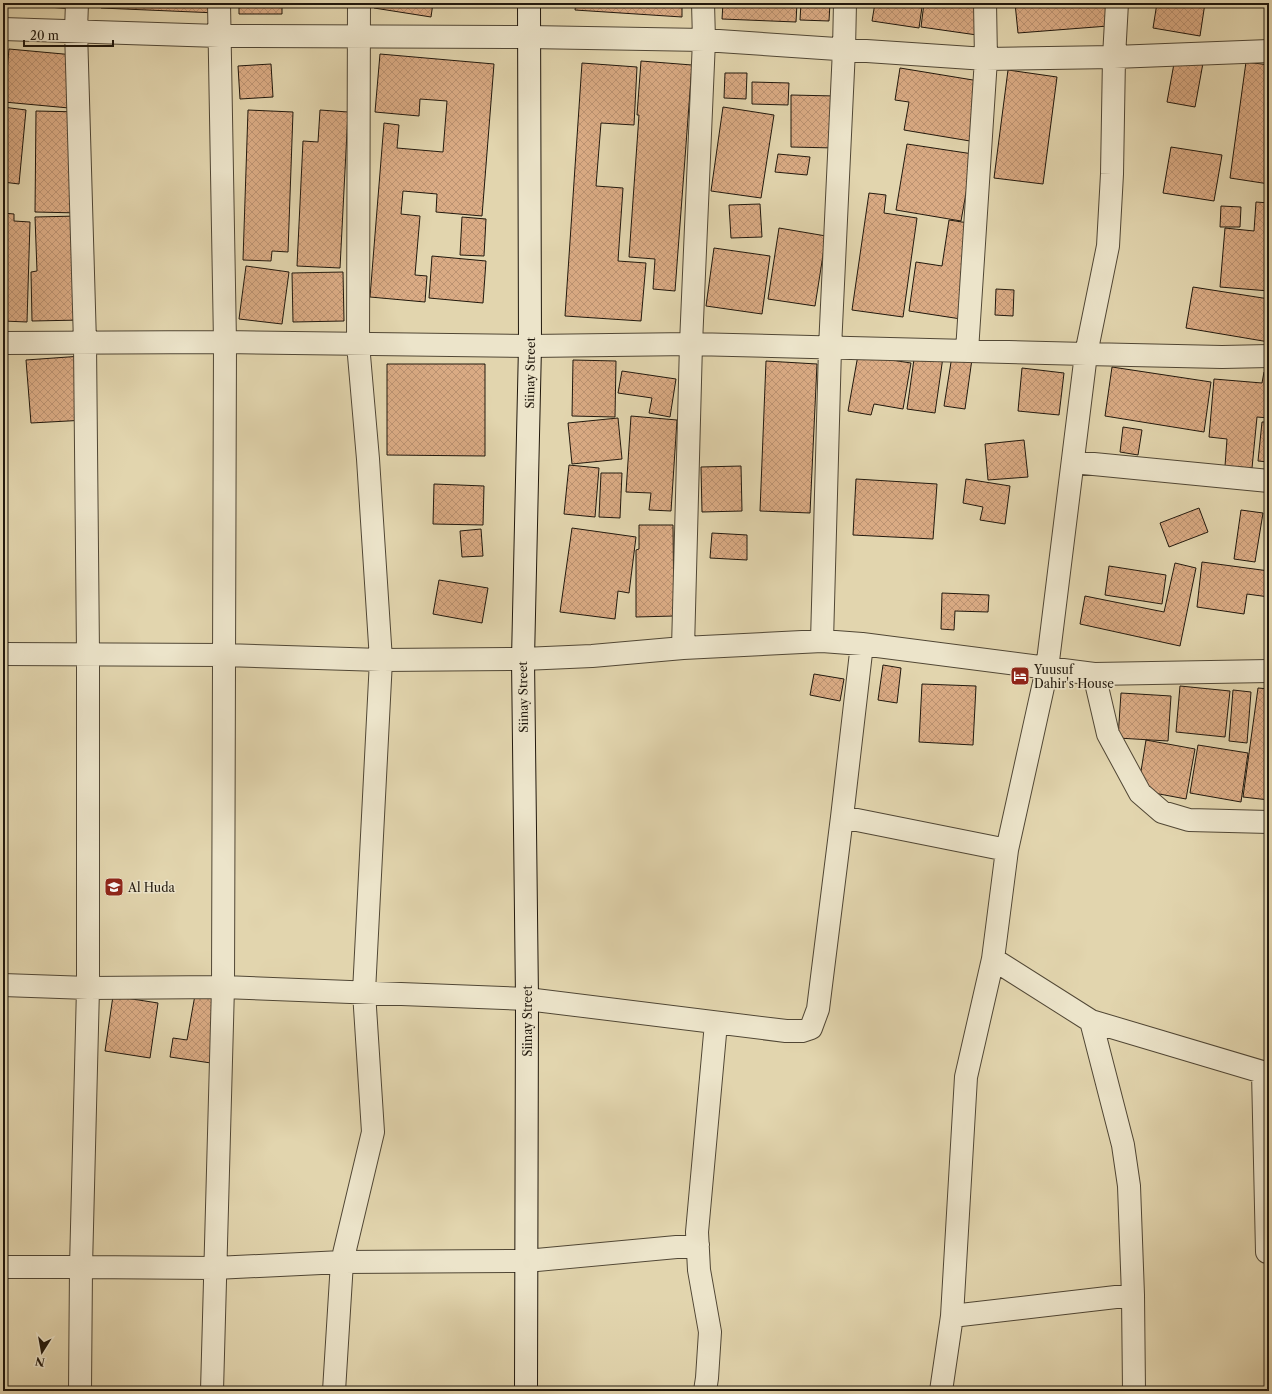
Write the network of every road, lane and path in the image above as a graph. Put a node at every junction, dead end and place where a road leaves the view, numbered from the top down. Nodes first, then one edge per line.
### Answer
1 (77, 3) edge
2 (219, 3) edge
3 (359, 3) edge
4 (529, 3) edge
5 (703, 3) edge
6 (845, 3) edge
7 (985, 3) edge
8 (1117, 3) edge
9 (3, 29) edge
10 (76, 30) junction
11 (219, 36) junction
12 (359, 36) junction
13 (529, 37) junction
14 (704, 40) junction
15 (844, 49) junction
16 (1269, 51) edge
17 (1114, 57) junction
18 (986, 59) junction
19 (225, 342) junction
20 (3, 343) edge
21 (85, 343) junction
22 (358, 344) junction
23 (690, 344) junction
24 (530, 346) junction
25 (830, 348) junction
26 (967, 351) junction
27 (1086, 354) junction
28 (1269, 356) edge
29 (1073, 462) junction
30 (1269, 481) edge
31 (822, 641) junction
32 (862, 644) junction
33 (683, 648) junction
34 (3, 654) edge
35 (88, 654) junction
36 (224, 655) junction
37 (523, 659) junction
38 (381, 660) junction
39 (1047, 669) junction
40 (1269, 671) edge
41 (1094, 674) junction
42 (842, 816) junction
43 (1269, 822) edge
44 (1007, 850) junction
45 (993, 959) junction
46 (3, 985) edge
47 (223, 987) junction
48 (88, 988) junction
49 (364, 992) junction
50 (527, 1000) junction
51 (1091, 1021) junction
52 (716, 1023) junction
53 (1266, 1073) edge
54 (698, 1245) junction
55 (1267, 1252) dead end
56 (526, 1261) junction
57 (342, 1262) junction
58 (81, 1267) junction
59 (3, 1268) edge
60 (215, 1268) junction
61 (1133, 1295) junction
62 (952, 1316) junction
63 (80, 1391) edge
64 (212, 1391) edge
65 (334, 1391) edge
66 (526, 1391) edge
67 (705, 1391) edge
68 (941, 1391) edge
69 (1134, 1391) edge

1 - 10 street
2 - 11 street
3 - 12 street
4 - 13 street, Siinay Street
5 - 14 street
6 - 15 street
7 - 18 street
8 - 17 street
9 - 10 street
10 - 11 street
10 - 21 street
11 - 12 street
11 - 19 street
12 - 13 street
12 - 22 street
13 - 14 street
13 - 24 street, Siinay Street
14 - 15 street
14 - 23 street
15 - 18 street
15 - 25 street
16 - 17 street
17 - 18 street
17 - 27 street
18 - 26 street
19 - 21 street
19 - 22 street
19 - 36 street
20 - 21 street
21 - 35 street
22 - 24 street
22 - 38 street
23 - 24 street
23 - 25 street
23 - 33 street
24 - 37 street, Siinay Street
25 - 26 street
25 - 31 street
26 - 27 street
27 - 28 street
27 - 29 street
29 - 30 street
29 - 39 street
31 - 32 street
31 - 33 street
32 - 39 street
32 - 42 street
33 - 37 street
34 - 35 street
35 - 36 street
35 - 48 street
36 - 38 street
36 - 47 street
37 - 38 street
37 - 50 street, Siinay Street
38 - 49 street
39 - 41 street
39 - 44 street
40 - 41 street
41 - 43 street
42 - 44 street
42 - 52 street
44 - 45 street
45 - 51 street
45 - 62 street
46 - 48 street
47 - 48 street
47 - 49 street
47 - 60 street
48 - 58 street
49 - 50 street
49 - 57 street
50 - 52 street
50 - 56 street, Siinay Street
51 - 53 street
51 - 61 street
52 - 54 street
53 - 55 street
54 - 56 street
54 - 67 street
56 - 57 street
56 - 66 street, Siinay Street
57 - 60 street
57 - 65 street
58 - 59 street
58 - 60 street
58 - 63 street
60 - 64 street
61 - 62 street
61 - 69 street
62 - 68 street

